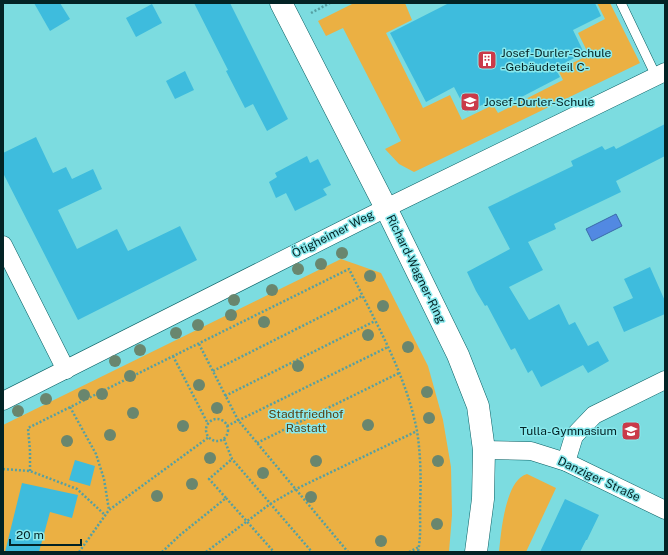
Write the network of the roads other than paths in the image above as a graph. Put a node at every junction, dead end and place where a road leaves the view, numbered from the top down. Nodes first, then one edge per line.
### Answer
1 (281, 3) edge
2 (621, 3) edge
3 (660, 74) edge
4 (386, 208) junction
5 (3, 245) edge
6 (66, 370) junction
7 (665, 380) edge
8 (3, 400) edge
9 (484, 450) junction
10 (566, 462) junction
11 (665, 510) edge
12 (476, 552) edge

1 - 4 street, Richard-Wagner-Ring
2 - 3 lane
3 - 4 street, Ötigheimer Weg
4 - 6 street, Ötigheimer Weg
4 - 9 street, Richard-Wagner-Ring
5 - 6 street
6 - 8 street, Ötigheimer Weg
7 - 10 street
9 - 10 street, Danziger Straße
9 - 12 street, Richard-Wagner-Ring
10 - 11 street, Danziger Straße

